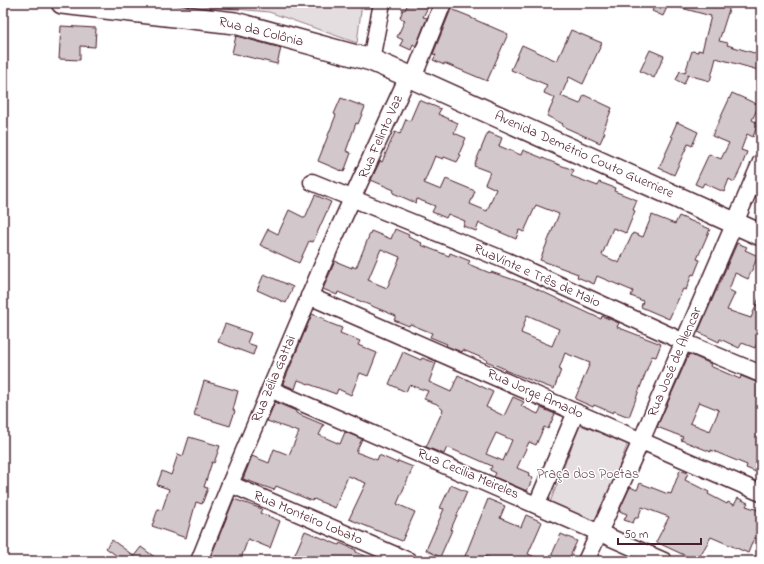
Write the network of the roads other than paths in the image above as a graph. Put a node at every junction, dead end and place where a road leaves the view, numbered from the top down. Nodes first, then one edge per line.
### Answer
1 (62, 3) edge
2 (382, 3) edge
3 (443, 3) edge
4 (371, 60) junction
5 (410, 77) junction
6 (761, 162) edge
7 (312, 182) dead end
8 (353, 198) junction
9 (735, 223) junction
10 (761, 235) edge
11 (309, 296) junction
12 (684, 342) junction
13 (761, 374) edge
14 (270, 388) junction
15 (576, 412) junction
16 (641, 441) junction
17 (230, 484) junction
18 (761, 493) edge
19 (537, 504) junction
20 (599, 533) junction
21 (199, 561) edge
22 (409, 561) edge
23 (586, 561) edge
24 (664, 561) edge

1 - 4 main road, Rua da Colônia
2 - 4 street
3 - 5 street, Rua Felinto Vaz
4 - 5 main road, Rua da Colônia
5 - 8 street, Rua Felinto Vaz
5 - 9 main road, Avenida Demétrio Couto Guerriere
6 - 9 street, Rua José de Alencar
7 - 8 street, RuaVinte e Três de Maio
8 - 11 street, Rua Zélia Gattai
8 - 12 street, RuaVinte e Três de Maio
9 - 10 main road, Avenida Demétrio Couto Guerriere
9 - 12 street, Rua José de Alencar
11 - 14 street, Rua Zélia Gattai
11 - 15 street, Rua Jorge Amado
12 - 13 street, RuaVinte e Três de Maio
12 - 16 street, Rua José de Alencar
14 - 17 street, Rua Zélia Gattai
14 - 19 street, Rua Cecilia Meireles
15 - 16 street, Rua Jorge Amado
15 - 19 street
16 - 18 street, Rua Jorge Amado
16 - 20 street, Rua José de Alencar
17 - 21 street, Rua Zélia Gattai
17 - 22 street, Rua Monteiro Lobato
19 - 20 street, Rua Cecilia Meireles
20 - 23 street, Rua José de Alencar
20 - 24 street, Rua Cecilia Meireles

